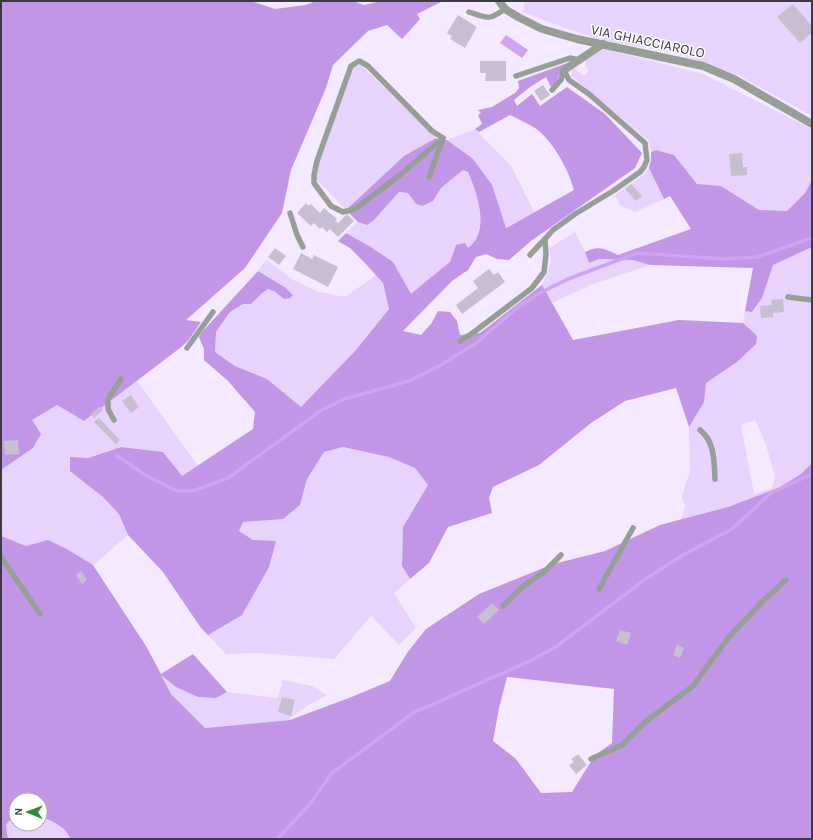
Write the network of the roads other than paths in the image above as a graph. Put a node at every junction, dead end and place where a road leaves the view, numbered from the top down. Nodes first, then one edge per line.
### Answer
1 (502, 4) edge
2 (469, 12) dead end
3 (602, 44) junction
4 (579, 60) junction
5 (564, 70) junction
6 (516, 76) dead end
7 (552, 90) dead end
8 (812, 124) edge
9 (443, 138) junction
10 (429, 177) dead end
11 (290, 213) dead end
12 (545, 239) junction
13 (304, 247) dead end
14 (530, 255) dead end
15 (788, 297) dead end
16 (812, 300) edge
17 (213, 312) dead end
18 (460, 341) dead end
19 (187, 348) dead end
20 (121, 379) dead end
21 (114, 420) dead end
22 (700, 430) dead end
23 (715, 479) dead end
24 (633, 528) dead end
25 (561, 555) dead end
26 (1, 557) edge
27 (786, 580) dead end
28 (599, 589) dead end
29 (503, 606) dead end
30 (40, 614) dead end
31 (591, 759) dead end

1 - 2 lane
1 - 3 street, VIA GHIACCIAROLO
3 - 4 street
3 - 8 street, VIA GHIACCIAROLO
4 - 5 street
4 - 6 lane
5 - 7 lane
5 - 12 lane
9 - 9 lane
9 - 10 lane
11 - 13 lane
12 - 14 lane
12 - 18 lane
15 - 16 lane
17 - 19 lane
20 - 21 lane
22 - 23 lane
24 - 28 lane
25 - 29 lane
26 - 30 lane
27 - 31 lane

